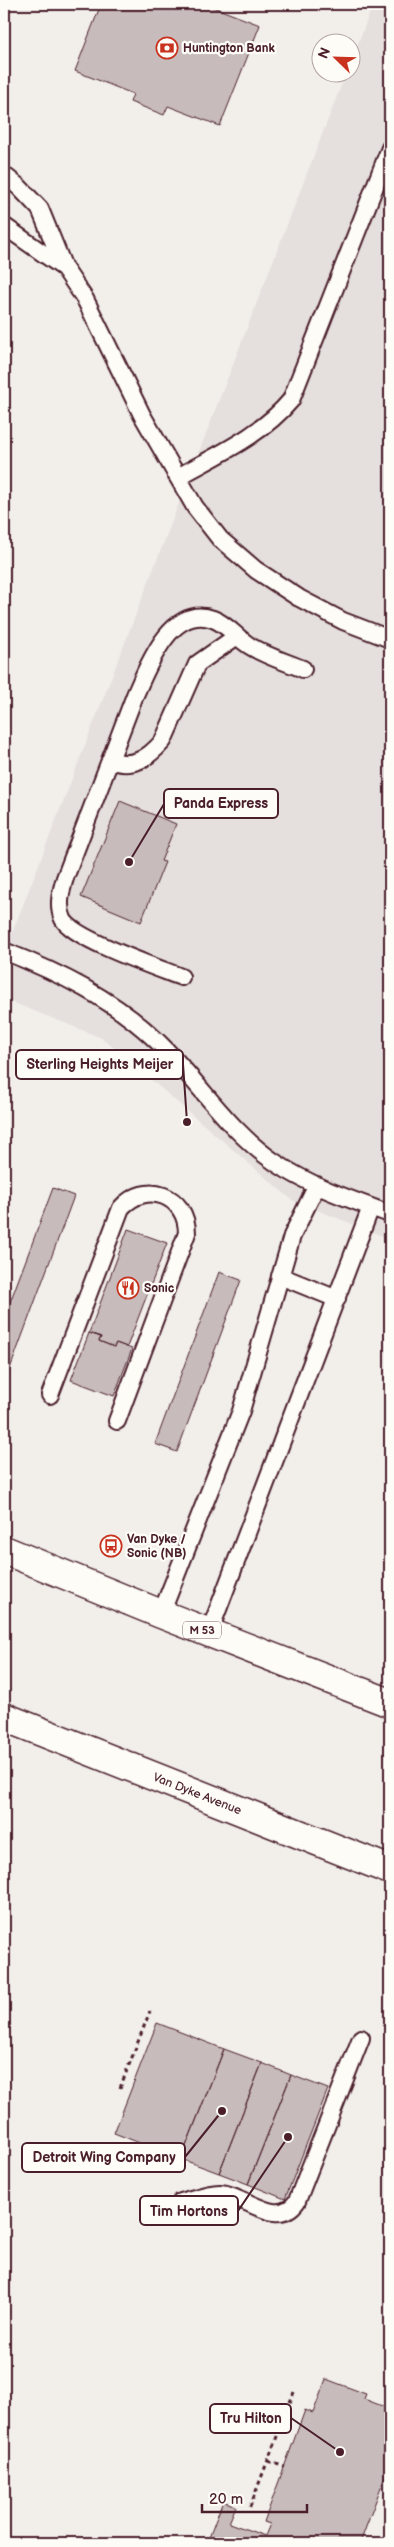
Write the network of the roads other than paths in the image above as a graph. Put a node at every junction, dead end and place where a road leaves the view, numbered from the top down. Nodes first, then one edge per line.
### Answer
1 (390, 148) edge
2 (4, 175) edge
3 (4, 226) edge
4 (64, 268) junction
5 (178, 477) junction
6 (237, 636) junction
7 (390, 639) edge
8 (303, 669) dead end
9 (110, 760) junction
10 (4, 951) edge
11 (181, 977) dead end
12 (317, 1185) junction
13 (371, 1207) junction
14 (390, 1214) edge
15 (280, 1276) junction
16 (338, 1299) junction
17 (50, 1395) dead end
18 (117, 1421) dead end
19 (4, 1550) edge
20 (161, 1614) junction
21 (209, 1633) junction
22 (390, 1703) edge
23 (4, 1717) edge
24 (350, 1855) junction
25 (390, 1855) edge
26 (390, 1870) edge
27 (361, 2038) dead end
28 (181, 2202) dead end

1 - 5 lane
2 - 4 lane
3 - 4 lane
4 - 5 lane
5 - 7 lane
6 - 8 lane
6 - 9 lane
6 - 9 lane
9 - 11 lane
10 - 12 lane
12 - 13 lane
12 - 15 lane
13 - 14 lane
13 - 16 lane
15 - 16 lane
15 - 20 lane
16 - 21 lane
17 - 18 lane
19 - 20 main road, M 53
20 - 21 main road, M 53
21 - 22 main road, M 53
23 - 24 main road, Van Dyke Avenue
24 - 25 main road
24 - 26 main road, Van Dyke Avenue
27 - 28 lane

